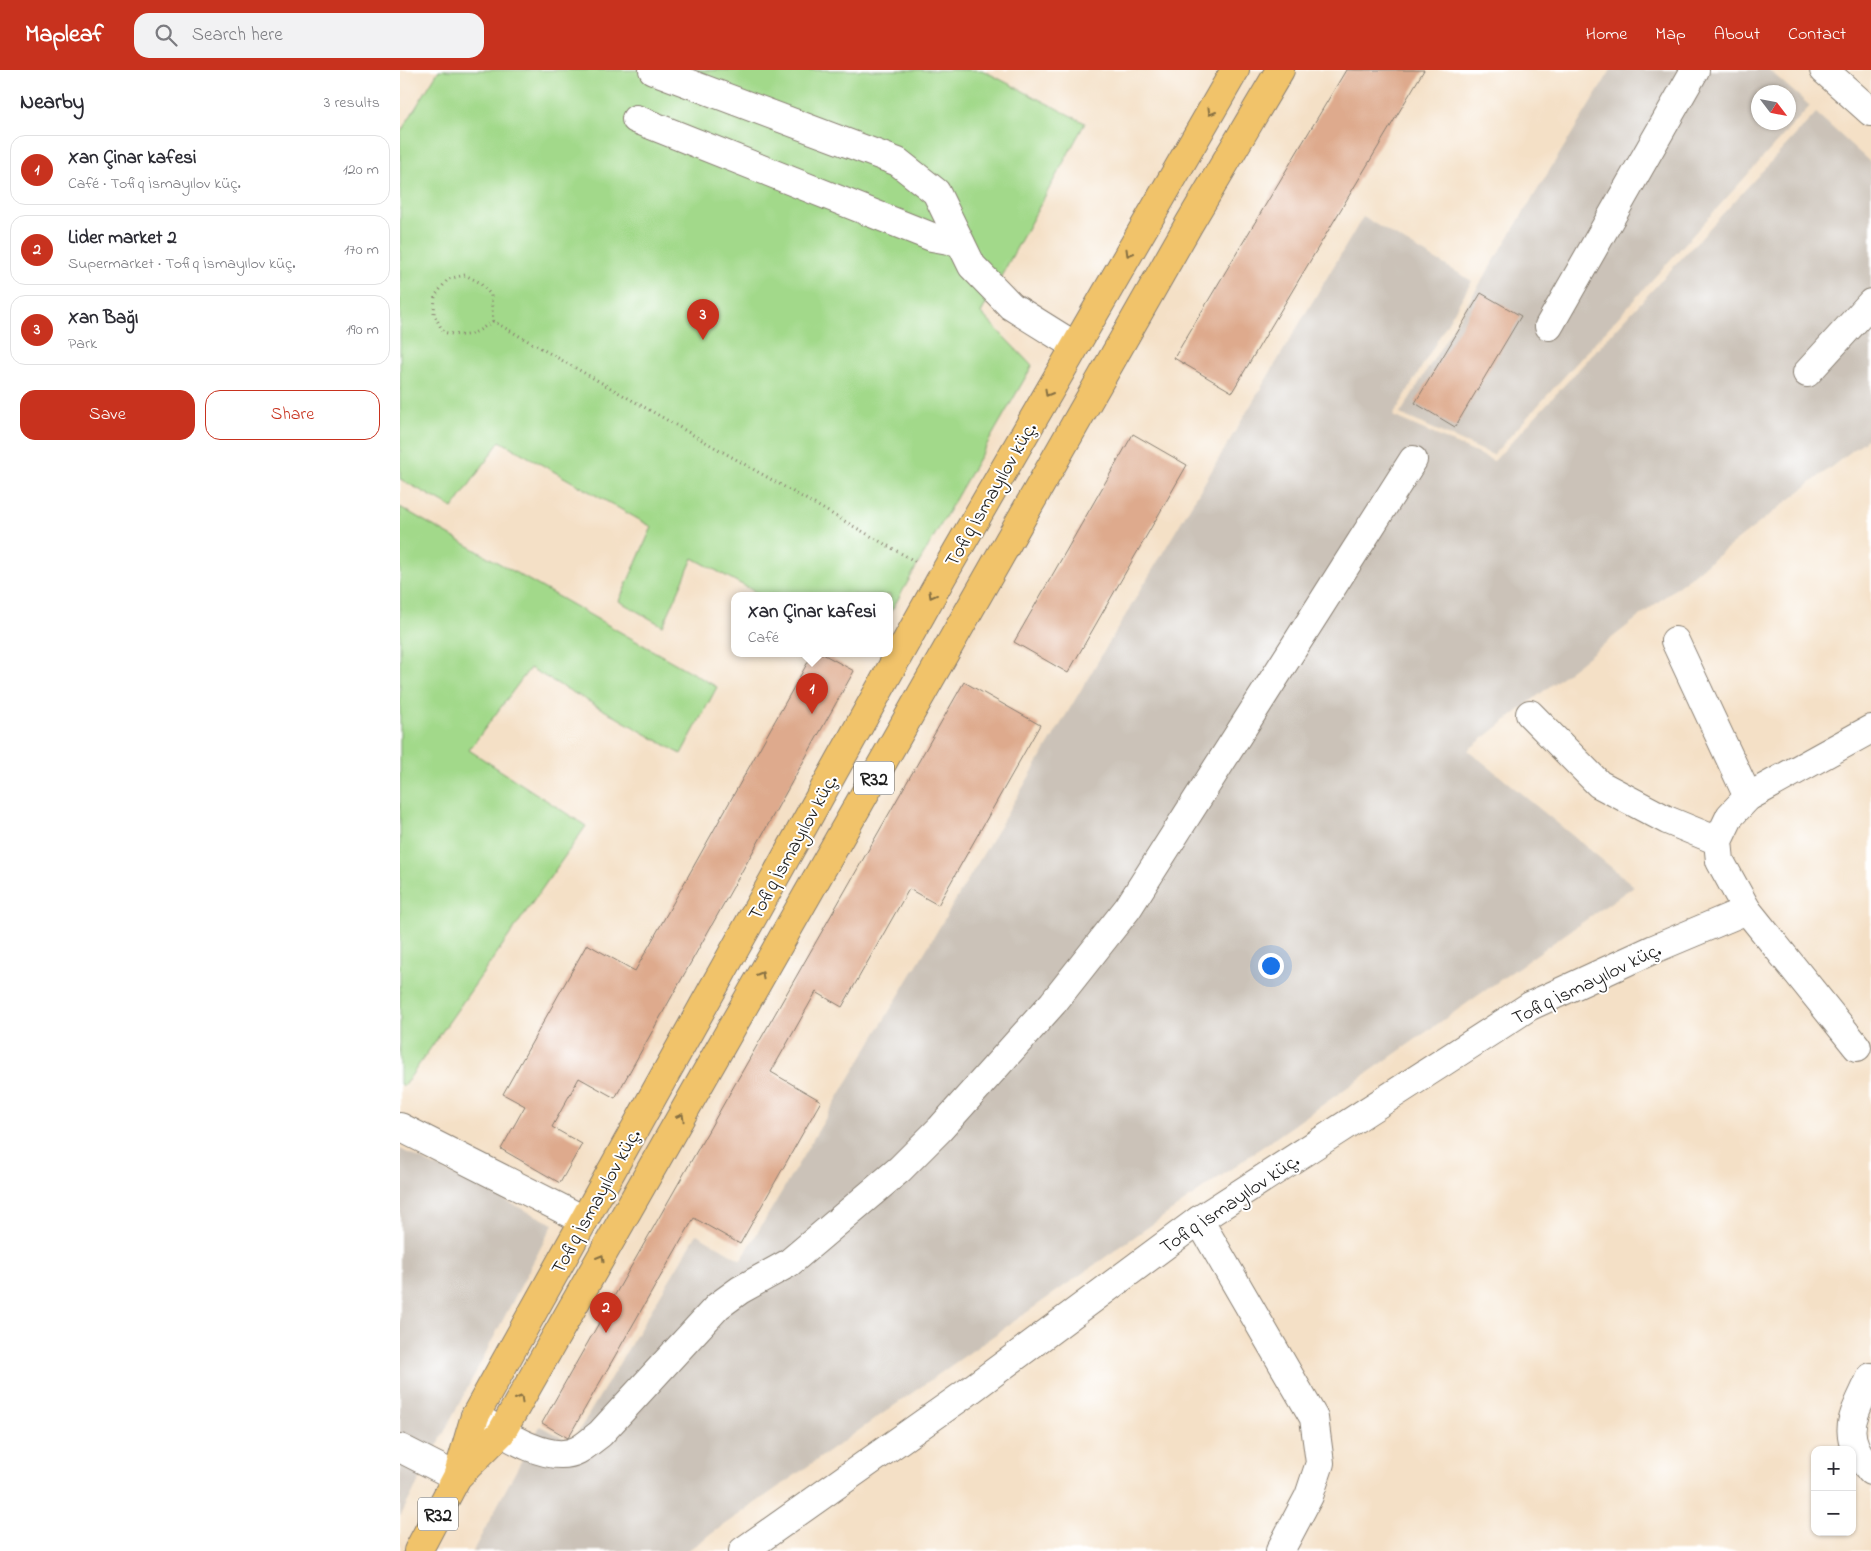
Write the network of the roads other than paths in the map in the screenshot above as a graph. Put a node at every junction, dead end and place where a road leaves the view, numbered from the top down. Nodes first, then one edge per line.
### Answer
1 (653, 70) edge
2 (1235, 70) edge
3 (1280, 70) edge
4 (1695, 70) edge
5 (1824, 70) edge
6 (1871, 112) edge
7 (636, 119) dead end
8 (960, 242) junction
9 (1871, 303) edge
10 (1548, 326) dead end
11 (1075, 346) junction
12 (1807, 373) dead end
13 (1413, 460) dead end
14 (1675, 641) dead end
15 (1530, 714) dead end
16 (1871, 729) edge
17 (1748, 797) junction
18 (1718, 841) junction
19 (1747, 910) junction
20 (1857, 1047) dead end
21 (400, 1127) edge
22 (584, 1220) junction
23 (1199, 1220) junction
24 (1871, 1377) edge
25 (475, 1416) junction
26 (501, 1432) junction
27 (400, 1448) edge
28 (1871, 1471) edge
29 (457, 1477) junction
30 (418, 1551) edge
31 (743, 1551) edge
32 (1280, 1551) edge

1 - 8 street
2 -> 11 main road, Tofiq İsmayılov küç. / R32
26 -> 3 main road, R32
4 - 10 street
5 - 6 street
7 - 8 street
8 - 11 street
9 - 12 street
11 -> 22 main road, Tofiq İsmayılov küç. / R32
13 - 26 street
14 - 17 street
15 - 18 street
16 - 17 street
17 - 18 street
18 - 19 street
19 - 20 street
19 - 23 street, Tofiq İsmayılov küç.
21 - 22 street
22 - 25 main road, Tofiq İsmayılov küç. / R32
23 - 31 street, Tofiq İsmayılov küç.
23 - 32 street
24 - 28 street
25 - 26 street
25 - 29 main road, Tofiq İsmayılov küç. / R32
26 - 29 main road, R32
27 - 29 street
29 - 30 main road, R32

